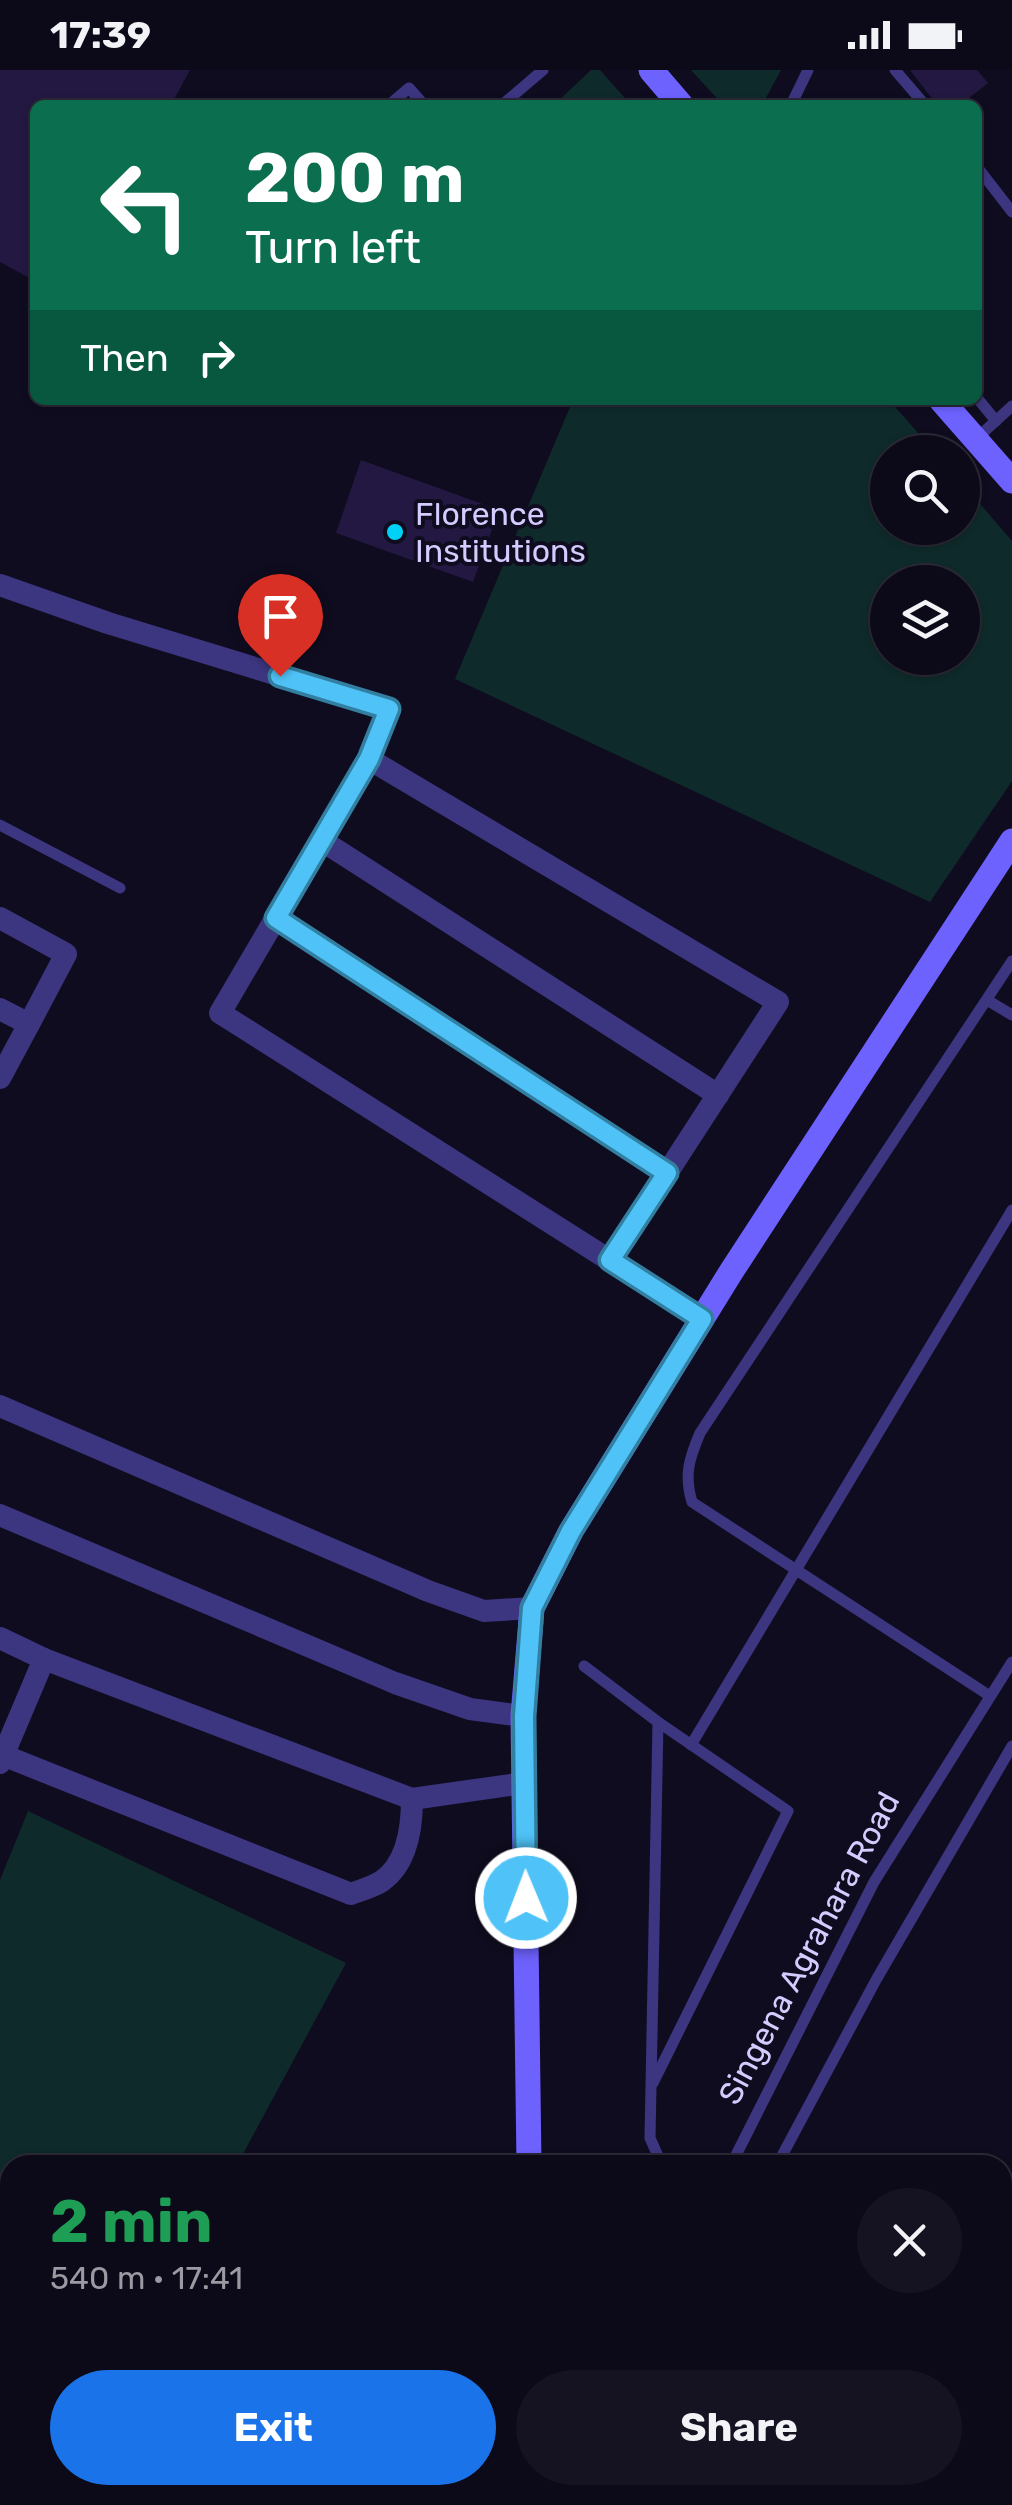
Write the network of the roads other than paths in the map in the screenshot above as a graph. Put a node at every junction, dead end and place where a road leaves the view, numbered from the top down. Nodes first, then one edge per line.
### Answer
1 (542, 70) edge
2 (651, 70) edge
3 (808, 70) edge
4 (895, 70) edge
5 (394, 100) edge
6 (420, 100) edge
7 (508, 100) edge
8 (677, 100) edge
9 (793, 100) edge
10 (921, 100) edge
11 (982, 173) edge
12 (1012, 212) edge
13 (982, 404) edge
14 (945, 405) edge
15 (1012, 406) edge
16 (996, 420) junction
17 (972, 435) edge
18 (980, 435) edge
19 (980, 444) edge
20 (1012, 481) edge
21 (0, 585) edge
22 (369, 759) junction
23 (0, 824) edge
24 (321, 840) junction
25 (1012, 842) edge
26 (120, 888) dead end
27 (0, 918) edge
28 (276, 918) junction
29 (1012, 962) edge
30 (987, 1000) junction
31 (0, 1009) edge
32 (1012, 1016) edge
33 (29, 1024) junction
34 (0, 1078) edge
35 (718, 1095) junction
36 (667, 1173) junction
37 (1012, 1210) edge
38 (610, 1260) junction
39 (702, 1319) junction
40 (0, 1406) edge
41 (0, 1515) edge
42 (796, 1569) junction
43 (532, 1608) junction
44 (0, 1638) edge
45 (44, 1659) junction
46 (1012, 1662) edge
47 (584, 1666) dead end
48 (990, 1696) junction
49 (524, 1716) junction
50 (658, 1722) junction
51 (691, 1745) junction
52 (1012, 1746) edge
53 (1, 1757) edge
54 (524, 1784) junction
55 (412, 1799) junction
56 (651, 2088) junction
57 (529, 2155) edge
58 (658, 2155) edge
59 (736, 2155) edge
60 (782, 2155) edge

1 - 7 lane
2 - 8 street
3 - 9 lane
4 - 10 lane
5 - 6 lane
11 - 12 lane
13 - 16 lane
14 - 17 street
15 - 16 lane
16 - 18 lane
19 - 20 street
21 - 22 street
22 - 24 street
22 - 35 street
23 - 26 lane
24 - 28 street
24 - 35 street
25 - 39 street
27 - 33 street
28 - 36 street
28 - 38 street
29 - 30 lane
30 - 32 lane
30 - 42 lane
31 - 33 street
33 - 34 street
35 - 36 street
36 - 38 street
37 - 42 lane
38 - 39 street
39 - 43 street
40 - 43 street
41 - 49 street
42 - 48 lane
42 - 51 lane
43 - 49 street
44 - 45 street
45 - 53 street
45 - 55 street
46 - 48 lane, Singena Agrahara Road
47 - 50 lane
48 - 59 lane, Singena Agrahara Road
49 - 54 street
50 - 51 lane
50 - 56 lane
51 - 56 lane
52 - 60 lane
53 - 55 street
54 - 55 street
54 - 57 street
56 - 58 lane

